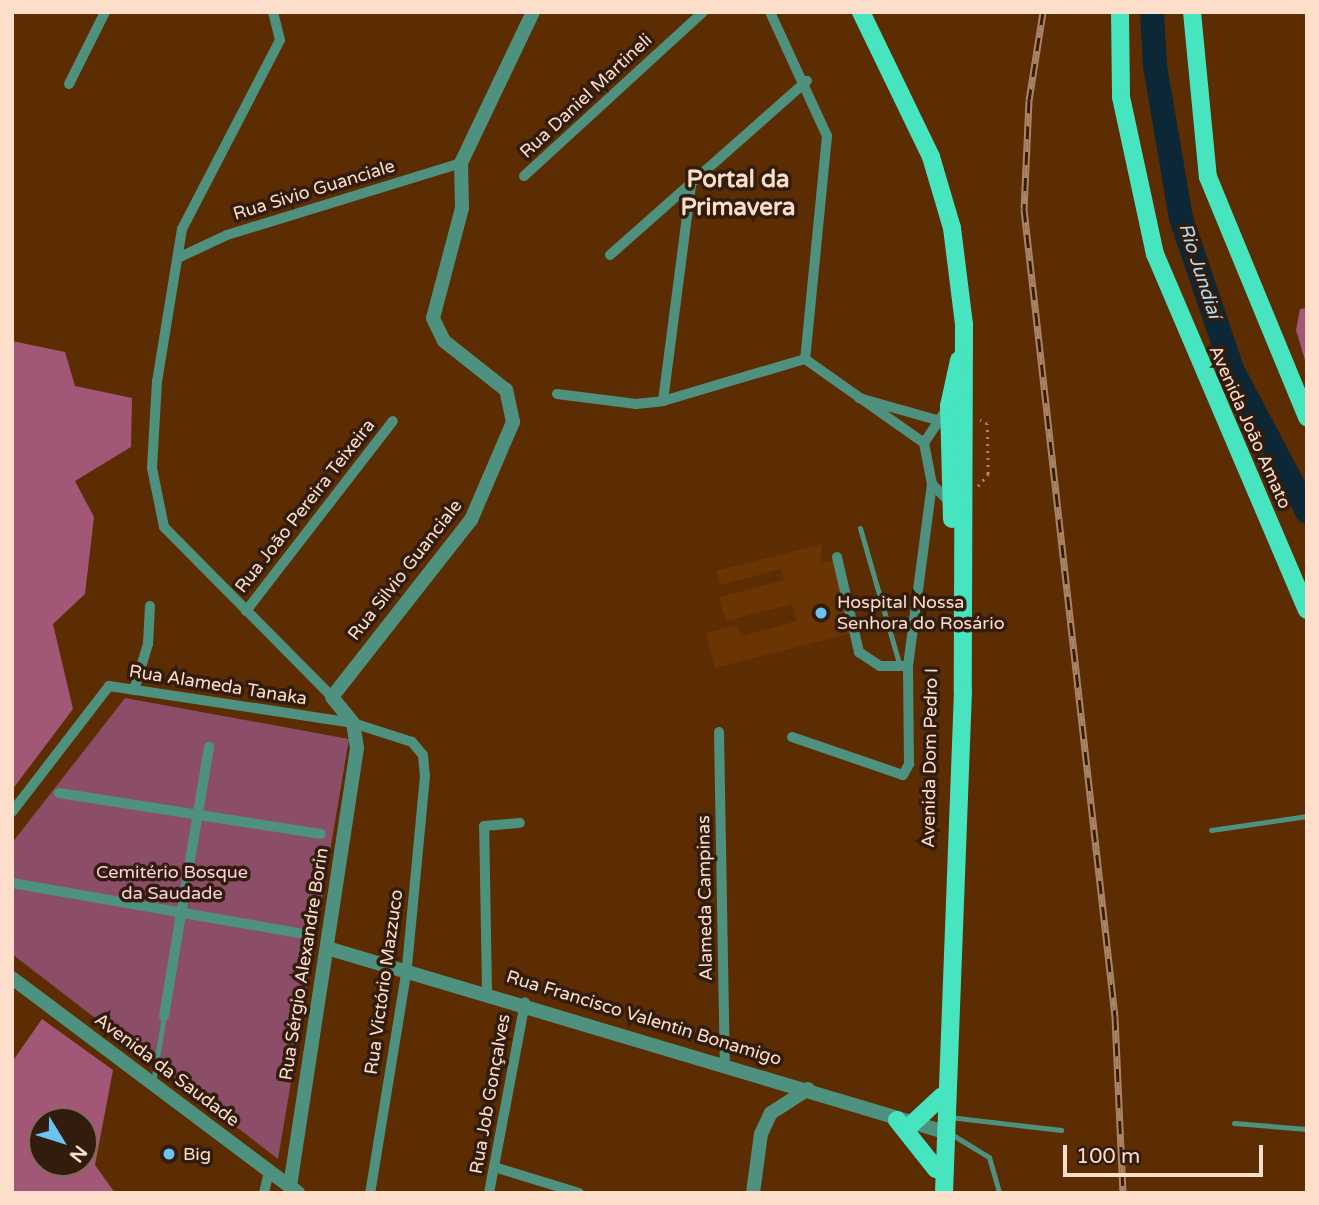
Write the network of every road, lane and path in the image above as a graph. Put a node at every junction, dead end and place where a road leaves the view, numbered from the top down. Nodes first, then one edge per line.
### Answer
1 (105, 12) edge
2 (273, 12) edge
3 (533, 12) edge
4 (703, 12) edge
5 (770, 12) edge
6 (861, 12) edge
7 (1120, 12) edge
8 (1192, 12) edge
9 (807, 81) junction
10 (69, 84) dead end
11 (461, 163) junction
12 (524, 176) dead end
13 (691, 186) junction
14 (610, 255) dead end
15 (180, 257) junction
16 (964, 325) junction
17 (805, 359) junction
18 (846, 393) junction
19 (557, 394) dead end
20 (663, 401) junction
21 (957, 409) junction
22 (1307, 417) edge
23 (393, 421) dead end
24 (937, 421) junction
25 (924, 443) junction
26 (932, 484) junction
27 (960, 508) junction
28 (860, 528) dead end
29 (837, 557) dead end
30 (150, 606) dead end
31 (1307, 610) edge
32 (246, 611) junction
33 (904, 666) junction
34 (134, 690) junction
35 (332, 697) junction
36 (353, 723) junction
37 (719, 732) dead end
38 (792, 737) dead end
39 (209, 747) dead end
40 (425, 776) joint
41 (60, 793) dead end
42 (12, 812) edge
43 (197, 815) junction
44 (1307, 816) edge
45 (520, 823) dead end
46 (1211, 830) dead end
47 (321, 834) dead end
48 (12, 883) edge
49 (179, 914) junction
50 (310, 935) dead end
51 (327, 948) junction
52 (407, 968) junction
53 (12, 978) edge
54 (487, 991) junction
55 (525, 1002) junction
56 (164, 1016) joint
57 (725, 1062) junction
58 (153, 1082) junction
59 (808, 1089) junction
60 (941, 1097) junction
61 (905, 1122) junction
62 (1234, 1123) dead end
63 (946, 1127) junction
64 (1307, 1129) edge
65 (1061, 1130) dead end
66 (494, 1167) junction
67 (936, 1168) junction
68 (270, 1171) junction
69 (294, 1189) edge
70 (264, 1193) edge
71 (370, 1193) edge
72 (489, 1193) edge
73 (579, 1193) edge
74 (753, 1193) edge
75 (934, 1193) edge
76 (944, 1193) edge
77 (999, 1193) edge

1 - 10 street
2 - 15 street
3 - 11 street
4 - 12 street, Rua Daniel Martineli
5 - 9 street
6 - 16 main road, Avenida Dom Pedro I
7 - 31 main road, Avenida João Amato
8 - 22 main road
9 - 13 street
9 - 17 street
11 - 15 street, Rua Sivio Guanciale
11 - 35 street, Rua Silvio Guanciale
13 - 14 street
13 - 20 street
15 - 32 street
16 - 21 main road, Avenida Dom Pedro I
16 - 21 main road, Avenida Dom Pedro I
17 - 18 street
17 - 20 street
18 - 24 street
18 - 25 street
19 - 20 street
21 - 24 street
21 - 27 main road, Avenida Dom Pedro I
21 - 27 path
23 - 32 street, Rua João Pereira Teixeira
24 - 25 street
25 - 26 street
26 - 27 street
26 - 33 street
27 - 60 main road, Avenida Dom Pedro I
27 - 63 main road, Avenida Dom Pedro I
28 - 33 lane
29 - 33 street
30 - 34 street
32 - 35 street
33 - 38 street
34 - 36 street, Rua Alameda Tanaka
34 - 42 street, Rua Alameda Tanaka
35 - 36 street
36 - 40 street, Rua Alameda Tanaka
36 - 51 street, Rua Sérgio Alexandre Borin
37 - 57 street, Alameda Campinas
39 - 43 street
40 - 52 street, Rua Victório Mazzuco
41 - 43 street
43 - 47 street
43 - 49 street
44 - 46 lane
45 - 54 street
48 - 49 street
49 - 50 street
49 - 56 street
51 - 52 street, Rua Francisco Valentin Bonamigo
51 - 69 street, Rua Sérgio Alexandre Borin
52 - 54 street, Rua Francisco Valentin Bonamigo
52 - 71 street, Rua Victório Mazzuco
53 - 58 street, Avenida da Saudade
54 - 55 street, Rua Francisco Valentin Bonamigo
55 - 57 street, Rua Francisco Valentin Bonamigo
55 - 66 street, Rua Job Gonçalves
56 - 58 lane
57 - 59 street, Rua Francisco Valentin Bonamigo
58 - 68 street, Avenida da Saudade
59 - 61 street, Rua Francisco Valentin Bonamigo
59 - 74 street
60 - 61 main road
60 - 63 main road, Avenida Dom Pedro I
61 - 63 street, Rua Francisco Valentin Bonamigo
61 - 67 main road
62 - 64 lane
63 - 65 lane
63 - 67 main road, Avenida Dom Pedro I
63 - 76 main road, Avenida Dom Pedro I
63 - 77 lane
66 - 72 street, Rua Job Gonçalves
66 - 73 street
67 - 75 main road, Avenida Dom Pedro I
68 - 69 street, Avenida da Saudade
68 - 70 street

